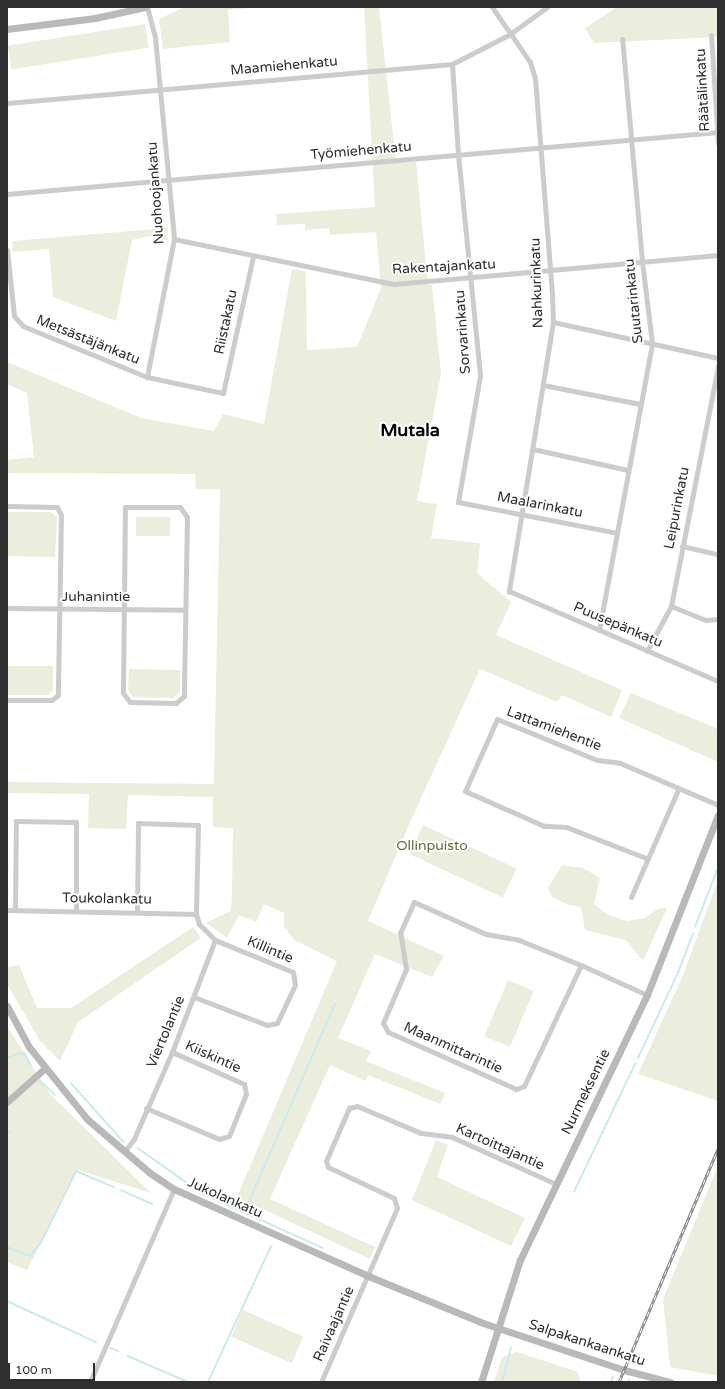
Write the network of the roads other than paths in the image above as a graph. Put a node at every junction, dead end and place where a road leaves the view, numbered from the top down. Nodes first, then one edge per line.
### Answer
1 (146, 7) edge
2 (492, 7) edge
3 (547, 7) edge
4 (7, 29) edge
5 (510, 34) junction
6 (711, 35) dead end
7 (622, 39) dead end
8 (452, 64) junction
9 (160, 88) junction
10 (7, 103) edge
11 (717, 132) edge
12 (632, 139) junction
13 (718, 143) edge
14 (540, 148) junction
15 (458, 154) junction
16 (168, 180) junction
17 (7, 194) edge
18 (174, 239) junction
19 (7, 250) edge
20 (718, 255) edge
21 (253, 257) junction
22 (642, 261) junction
23 (551, 270) junction
24 (471, 279) junction
25 (553, 322) junction
26 (652, 343) junction
27 (718, 358) edge
28 (718, 366) edge
29 (147, 377) junction
30 (543, 385) junction
31 (223, 393) joint
32 (640, 404) junction
33 (533, 449) junction
34 (628, 470) junction
35 (458, 502) joint
36 (7, 506) edge
37 (521, 513) junction
38 (616, 533) junction
39 (682, 546) junction
40 (718, 554) edge
41 (509, 591) joint
42 (671, 606) junction
43 (7, 608) edge
44 (60, 609) junction
45 (125, 610) junction
46 (185, 610) junction
47 (718, 619) edge
48 (599, 630) junction
49 (647, 651) junction
50 (718, 681) edge
51 (7, 700) edge
52 (678, 790) junction
53 (718, 805) edge
54 (718, 815) edge
55 (646, 858) junction
56 (631, 898) dead end
57 (7, 910) edge
58 (15, 910) junction
59 (76, 911) junction
60 (137, 911) junction
61 (196, 914) junction
62 (215, 940) junction
63 (581, 965) junction
64 (647, 995) junction
65 (194, 997) junction
66 (7, 1006) edge
67 (172, 1052) junction
68 (45, 1068) junction
69 (7, 1102) edge
70 (146, 1108) junction
71 (124, 1152) junction
72 (556, 1184) junction
73 (174, 1189) junction
74 (368, 1275) junction
75 (496, 1328) junction
76 (90, 1382) edge
77 (321, 1382) edge
78 (481, 1382) edge
79 (670, 1382) edge

1 - 4 main road
1 - 9 street, Nuohoojankatu
2 - 5 street, Nahkurinkatu
3 - 5 street, Maamiehenkatu
5 - 8 street, Maamiehenkatu
5 - 14 street, Nahkurinkatu
6 - 11 street, Räätälinkatu
7 - 12 street, Suutarinkatu
8 - 9 street, Maamiehenkatu
8 - 15 street, Sorvarinkatu
9 - 10 street, Maamiehenkatu
9 - 16 street, Nuohoojankatu
11 - 12 street, Työmiehenkatu
11 - 13 street, Räätälinkatu
12 - 14 street, Työmiehenkatu
12 - 22 street, Suutarinkatu
14 - 15 street, Työmiehenkatu
14 - 23 street, Nahkurinkatu
15 - 16 street, Työmiehenkatu
15 - 24 street, Sorvarinkatu
16 - 17 street, Työmiehenkatu
16 - 18 street, Nuohoojankatu
18 - 21 street, Rakentajankatu
18 - 29 street, Nuohoojankatu
19 - 29 street, Metsästäjänkatu
20 - 22 street, Rakentajankatu
21 - 24 street, Rakentajankatu
21 - 31 street, Riistakatu
22 - 23 street, Rakentajankatu
22 - 26 street, Suutarinkatu
23 - 24 street, Rakentajankatu
23 - 25 street, Nahkurinkatu
24 - 35 street, Sorvarinkatu
25 - 26 street
25 - 30 street, Nahkurinkatu
26 - 27 street
26 - 32 street, Suutarinkatu
28 - 39 street, Leipurinkatu
29 - 31 street, Metsästäjänkatu
30 - 32 street
30 - 33 street, Nahkurinkatu
32 - 34 street, Suutarinkatu
33 - 34 street
33 - 37 street, Nahkurinkatu
34 - 38 street, Suutarinkatu
35 - 37 street, Maalarinkatu
36 - 44 street
37 - 38 street, Maalarinkatu
37 - 41 street, Nahkurinkatu
38 - 48 street, Suutarinkatu
39 - 40 street
39 - 42 street, Leipurinkatu
41 - 48 street, Puusepänkatu
42 - 47 street
42 - 49 street, Leipurinkatu
43 - 44 street, Juhanintie
44 - 45 street, Juhanintie
44 - 51 street
45 - 46 street, Juhanintie
45 - 46 street
45 - 46 street
48 - 49 street, Puusepänkatu
49 - 50 street, Puusepänkatu
52 - 53 street, Lattamiehentie
52 - 55 street
52 - 55 street, Lattamiehentie
54 - 64 main road, Nurmeksentie
55 - 56 street
57 - 58 street, Toukolankatu
58 - 59 street, Toukolankatu
58 - 59 street
59 - 60 street, Toukolankatu
60 - 61 street, Toukolankatu
60 - 61 street
61 - 62 street
62 - 65 street, Viertolantie
62 - 65 street, Killintie
63 - 63 street, Maanmittarintie
63 - 64 street, Maanmittarintie
64 - 72 main road, Nurmeksentie
65 - 67 street, Viertolantie
66 - 68 main road, Jukolankatu
67 - 70 street, Viertolantie
67 - 70 street, Kiiskintie
68 - 69 main road
68 - 71 main road, Jukolankatu
70 - 71 street, Viertolantie
71 - 73 main road, Jukolankatu
72 - 74 street, Kartoittajantie
72 - 75 main road, Nurmeksentie
73 - 74 main road, Jukolankatu
73 - 76 street
74 - 75 main road, Jukolankatu
74 - 77 street, Raivaajantie
75 - 78 main road, Nurmeksentie
75 - 79 main road, Salpakankaankatu

